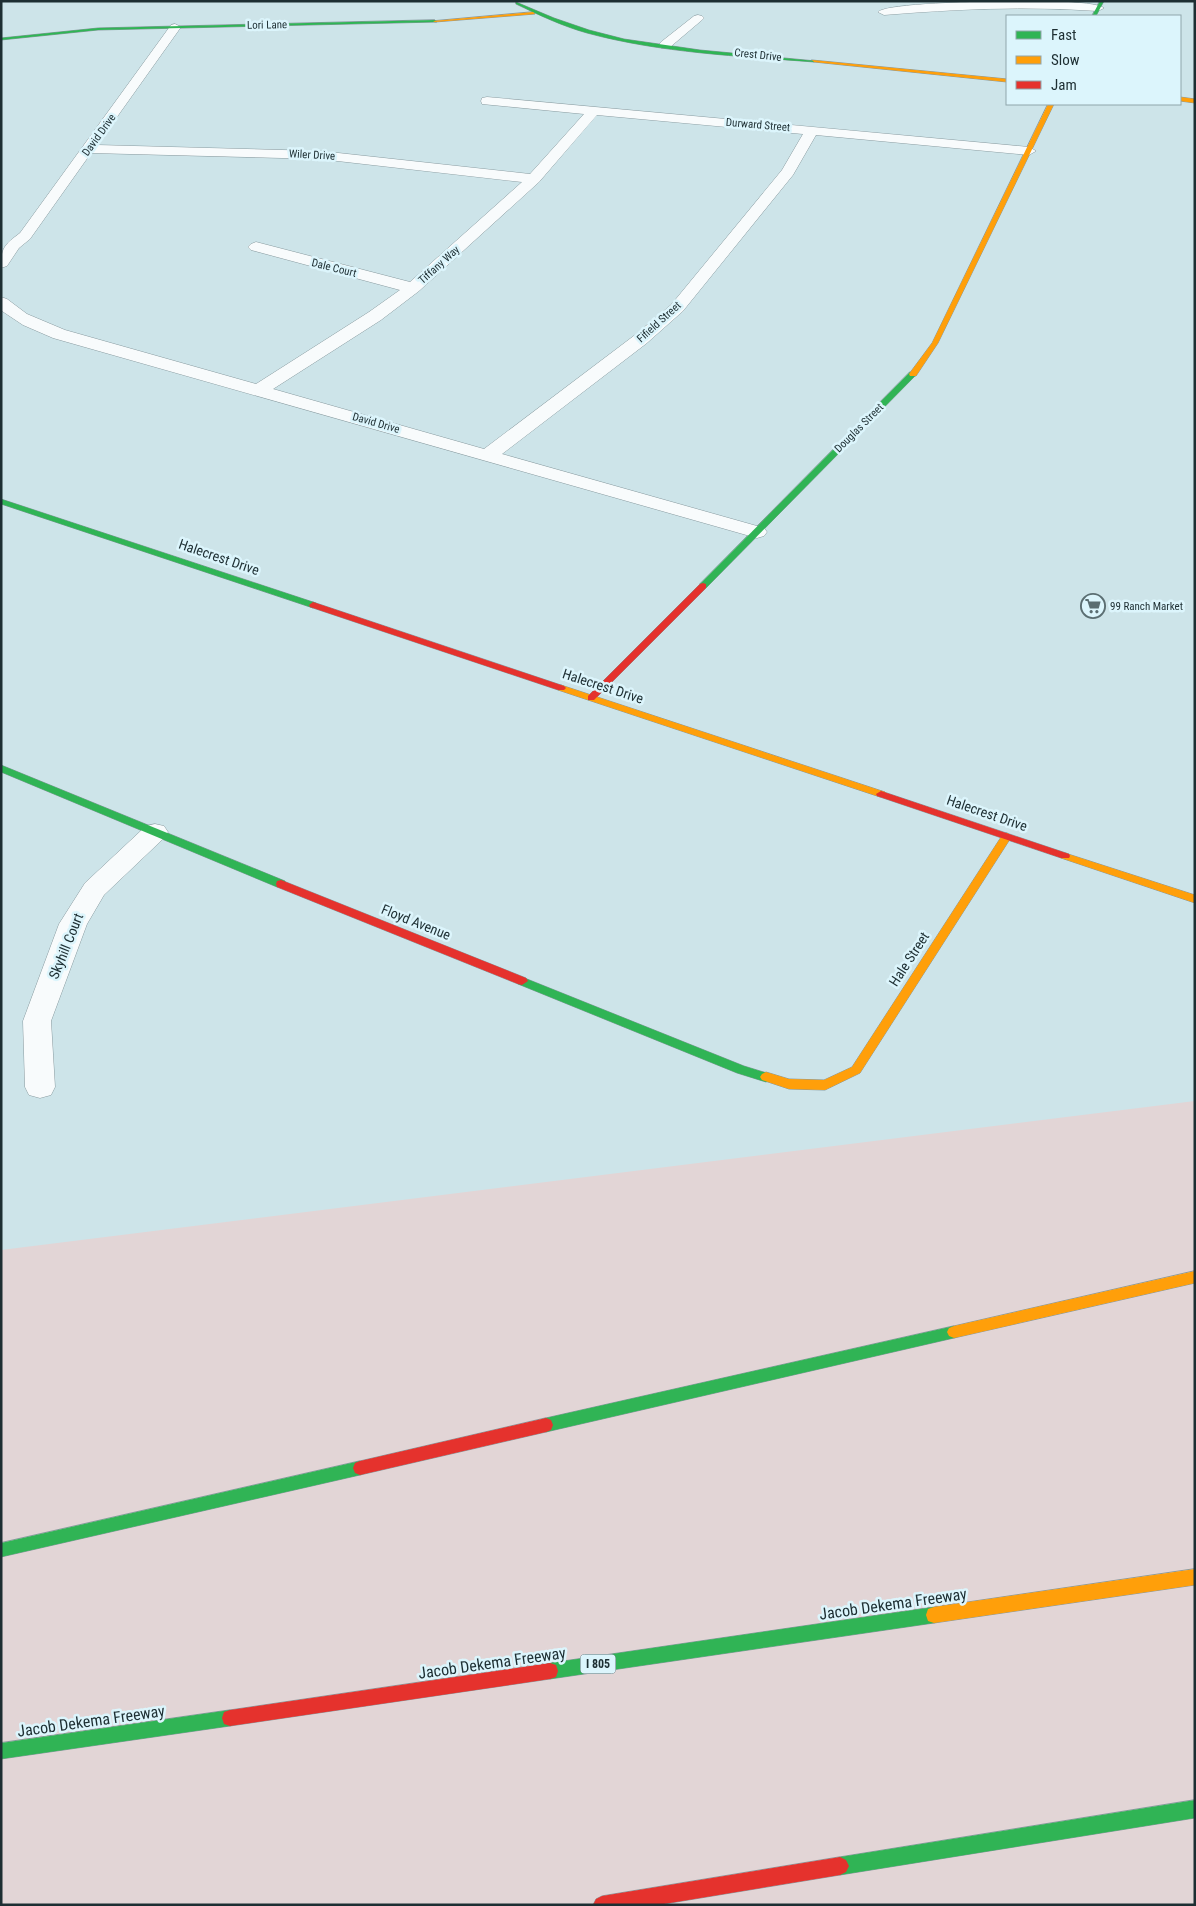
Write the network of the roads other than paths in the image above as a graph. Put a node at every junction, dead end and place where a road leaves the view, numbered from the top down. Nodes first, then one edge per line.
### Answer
1 (515, 1) edge
2 (1098, 9) edge
3 (533, 12) junction
4 (884, 12) dead end
5 (698, 18) dead end
6 (176, 27) junction
7 (1, 40) edge
8 (665, 45) junction
9 (1006, 81) edge
10 (1181, 99) edge
11 (487, 101) dead end
12 (1195, 101) edge
13 (1051, 105) edge
14 (594, 110) junction
15 (812, 130) junction
16 (88, 149) junction
17 (1029, 151) junction
18 (534, 179) junction
19 (256, 247) dead end
20 (1, 263) edge
21 (413, 288) junction
22 (1, 302) edge
23 (259, 390) junction
24 (488, 455) junction
25 (1, 501) edge
26 (757, 532) junction
27 (591, 698) junction
28 (1, 768) edge
29 (155, 832) junction
30 (1007, 836) junction
31 (1195, 899) edge
32 (825, 1086) joint
33 (40, 1087) dead end
34 (1195, 1277) edge
35 (1, 1550) edge
36 (1195, 1577) edge
37 (1, 1751) edge
38 (1195, 1809) edge
39 (602, 1905) edge

1 - 3 main road, Crest Drive
2 - 4 street
3 - 6 main road, Lori Lane
3 - 8 main road, Crest Drive
5 - 8 street
6 - 7 main road, Lori Lane
6 - 16 street, David Drive
8 - 9 main road, Crest Drive
10 - 12 main road
11 - 14 street, Durward Street
13 - 17 main road, Douglas Street
14 - 15 street, Durward Street
14 - 18 street, Tiffany Way
15 - 17 street, Durward Street
15 - 24 street, Fifield Street
16 - 18 street, Wiler Drive
16 - 20 street, David Drive
17 - 26 main road, Douglas Street
18 - 21 street, Tiffany Way
19 - 21 street, Dale Court
21 - 23 street, Tiffany Way
22 - 23 street, David Drive
23 - 24 street, David Drive
24 - 26 street, David Drive
25 - 27 main road, Halecrest Drive
26 - 27 main road, Douglas Street
27 - 30 main road, Halecrest Drive
28 - 29 main road, Floyd Avenue
29 - 32 main road, Floyd Avenue
29 - 33 street, Skyhill Court
30 - 31 main road, Halecrest Drive
30 - 32 main road, Hale Street
34 - 35 main road
36 - 37 main road, Jacob Dekema Freeway / I 805
38 - 39 main road

